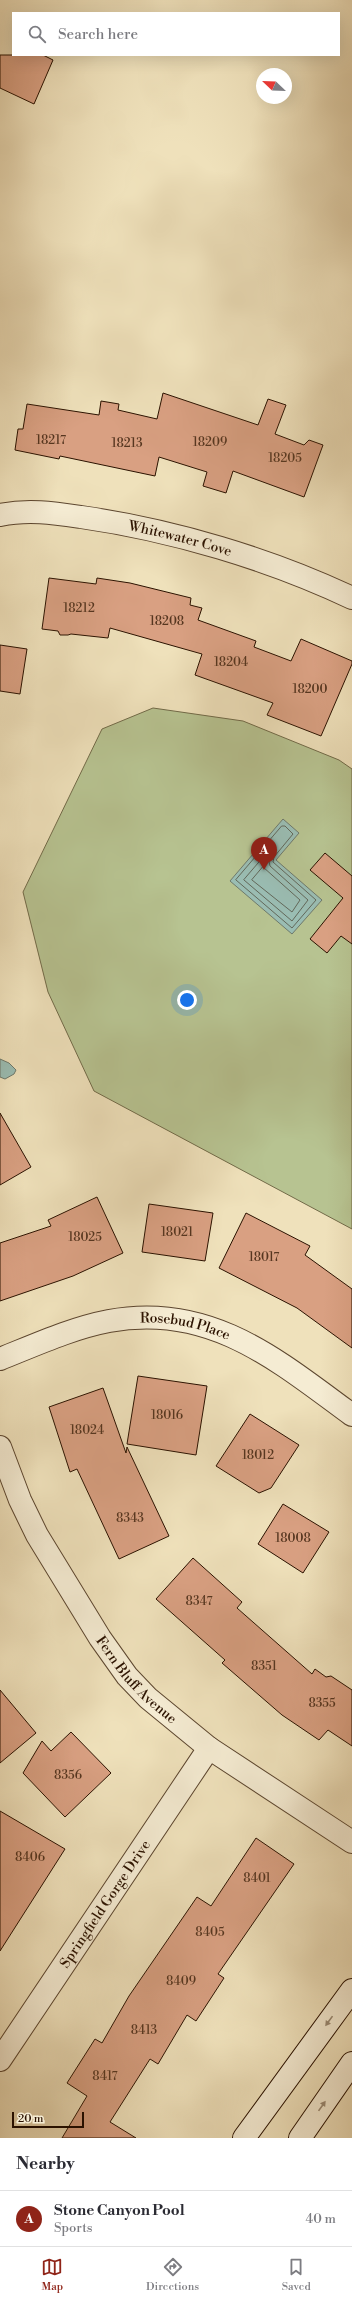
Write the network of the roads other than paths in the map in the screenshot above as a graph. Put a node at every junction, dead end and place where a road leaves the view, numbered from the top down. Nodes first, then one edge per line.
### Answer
1 (0, 515) edge
2 (352, 598) edge
3 (0, 1359) edge
4 (352, 1415) edge
5 (0, 1447) edge
6 (209, 1748) junction
7 (352, 1842) edge
8 (352, 1990) edge
9 (0, 2060) edge
10 (352, 2063) edge
11 (244, 2138) edge
12 (300, 2138) edge

1 - 2 street, Whitewater Cove
3 - 4 street, Rosebud Place
5 - 6 street, Fern Bluff Avenue
6 - 7 street, Fern Bluff Avenue
6 - 9 street, Springfield Gorge Drive
8 -> 11 street
12 -> 10 street

